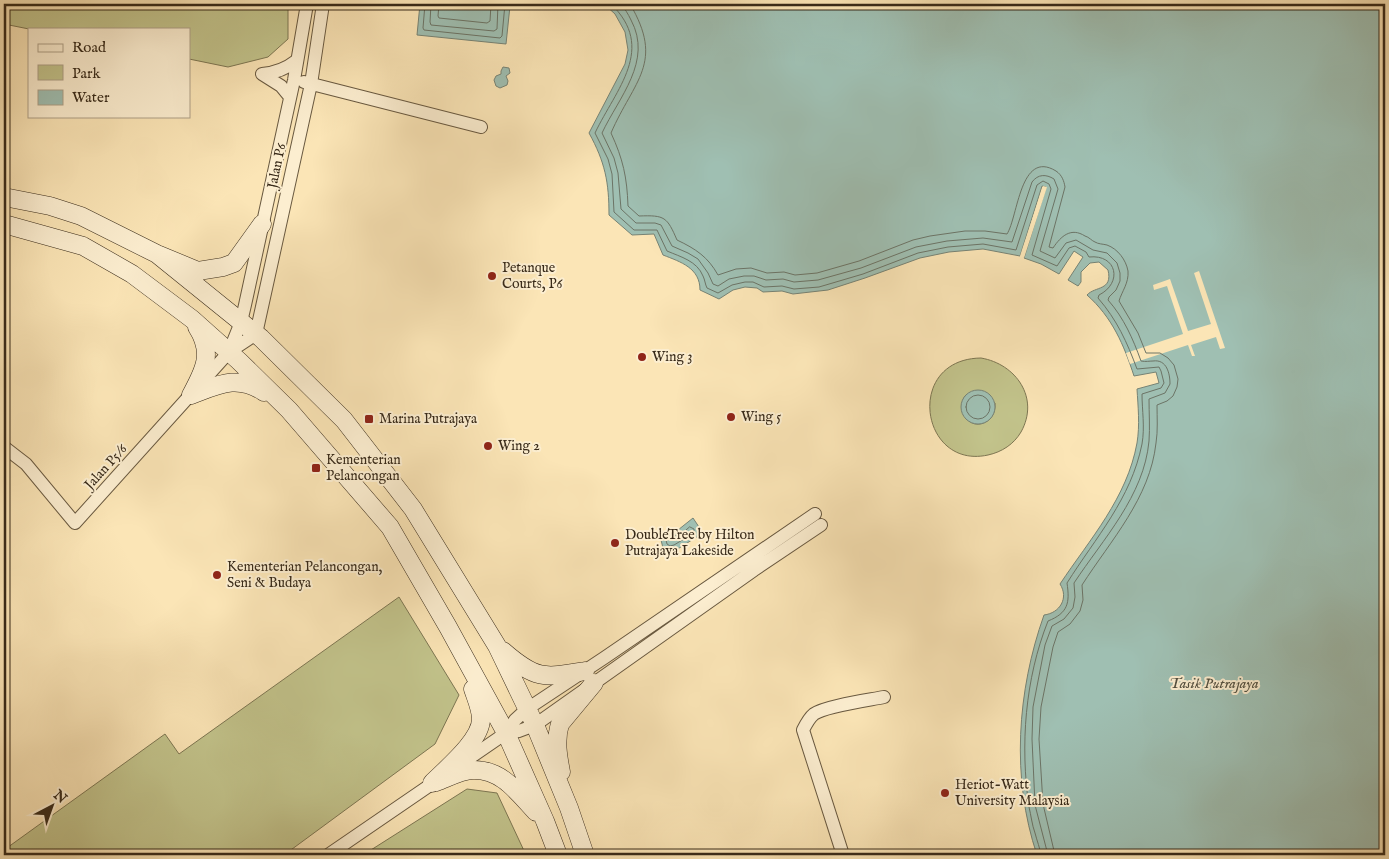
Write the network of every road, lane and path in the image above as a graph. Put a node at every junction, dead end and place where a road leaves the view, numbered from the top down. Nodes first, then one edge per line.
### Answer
1 (307, 4) edge
2 (323, 4) edge
3 (296, 61) junction
4 (294, 80) junction
5 (311, 84) junction
6 (290, 98) junction
7 (481, 127) dead end
8 (4, 196) edge
9 (4, 224) edge
10 (262, 224) junction
11 (157, 254) junction
12 (192, 319) junction
13 (241, 322) junction
14 (256, 334) junction
15 (229, 352) junction
16 (191, 396) junction
17 (289, 410) junction
18 (4, 448) edge
19 (818, 520) dead end
20 (448, 627) junction
21 (498, 646) junction
22 (590, 677) junction
23 (884, 697) dead end
24 (527, 709) junction
25 (535, 725) junction
26 (506, 732) junction
27 (432, 783) junction
28 (569, 808) junction
29 (545, 822) junction
30 (328, 855) edge
31 (558, 855) edge
32 (585, 855) edge
33 (843, 855) edge

1 - 3 street, Jalan P6
2 - 5 street, Jalan P6
3 - 4 street, Jalan P6
3 - 6 street
4 - 5 street
4 - 6 street, Jalan P6
5 - 7 street
5 - 14 street, Jalan P6
6 - 10 street, Jalan P6
8 - 11 street
9 - 12 street
10 - 11 street
10 - 13 street, Jalan P6
11 - 13 street
12 - 15 street
12 - 16 street
13 - 14 street
13 - 15 street, Jalan P6
14 - 15 street
14 - 21 street
15 - 16 street, Jalan P5/6
15 - 17 street
16 - 17 street
16 - 18 street, Jalan P5/6
17 - 20 street
19 - 22 street
20 - 26 street
20 - 27 street
21 - 22 street
21 - 24 street
22 - 24 street
22 - 25 street
22 - 28 street
23 - 33 street
24 - 25 street
24 - 26 street
25 - 26 street
25 - 28 street
26 - 27 street
26 - 29 street
27 - 29 street
27 - 30 street
28 - 32 street
29 - 31 street

